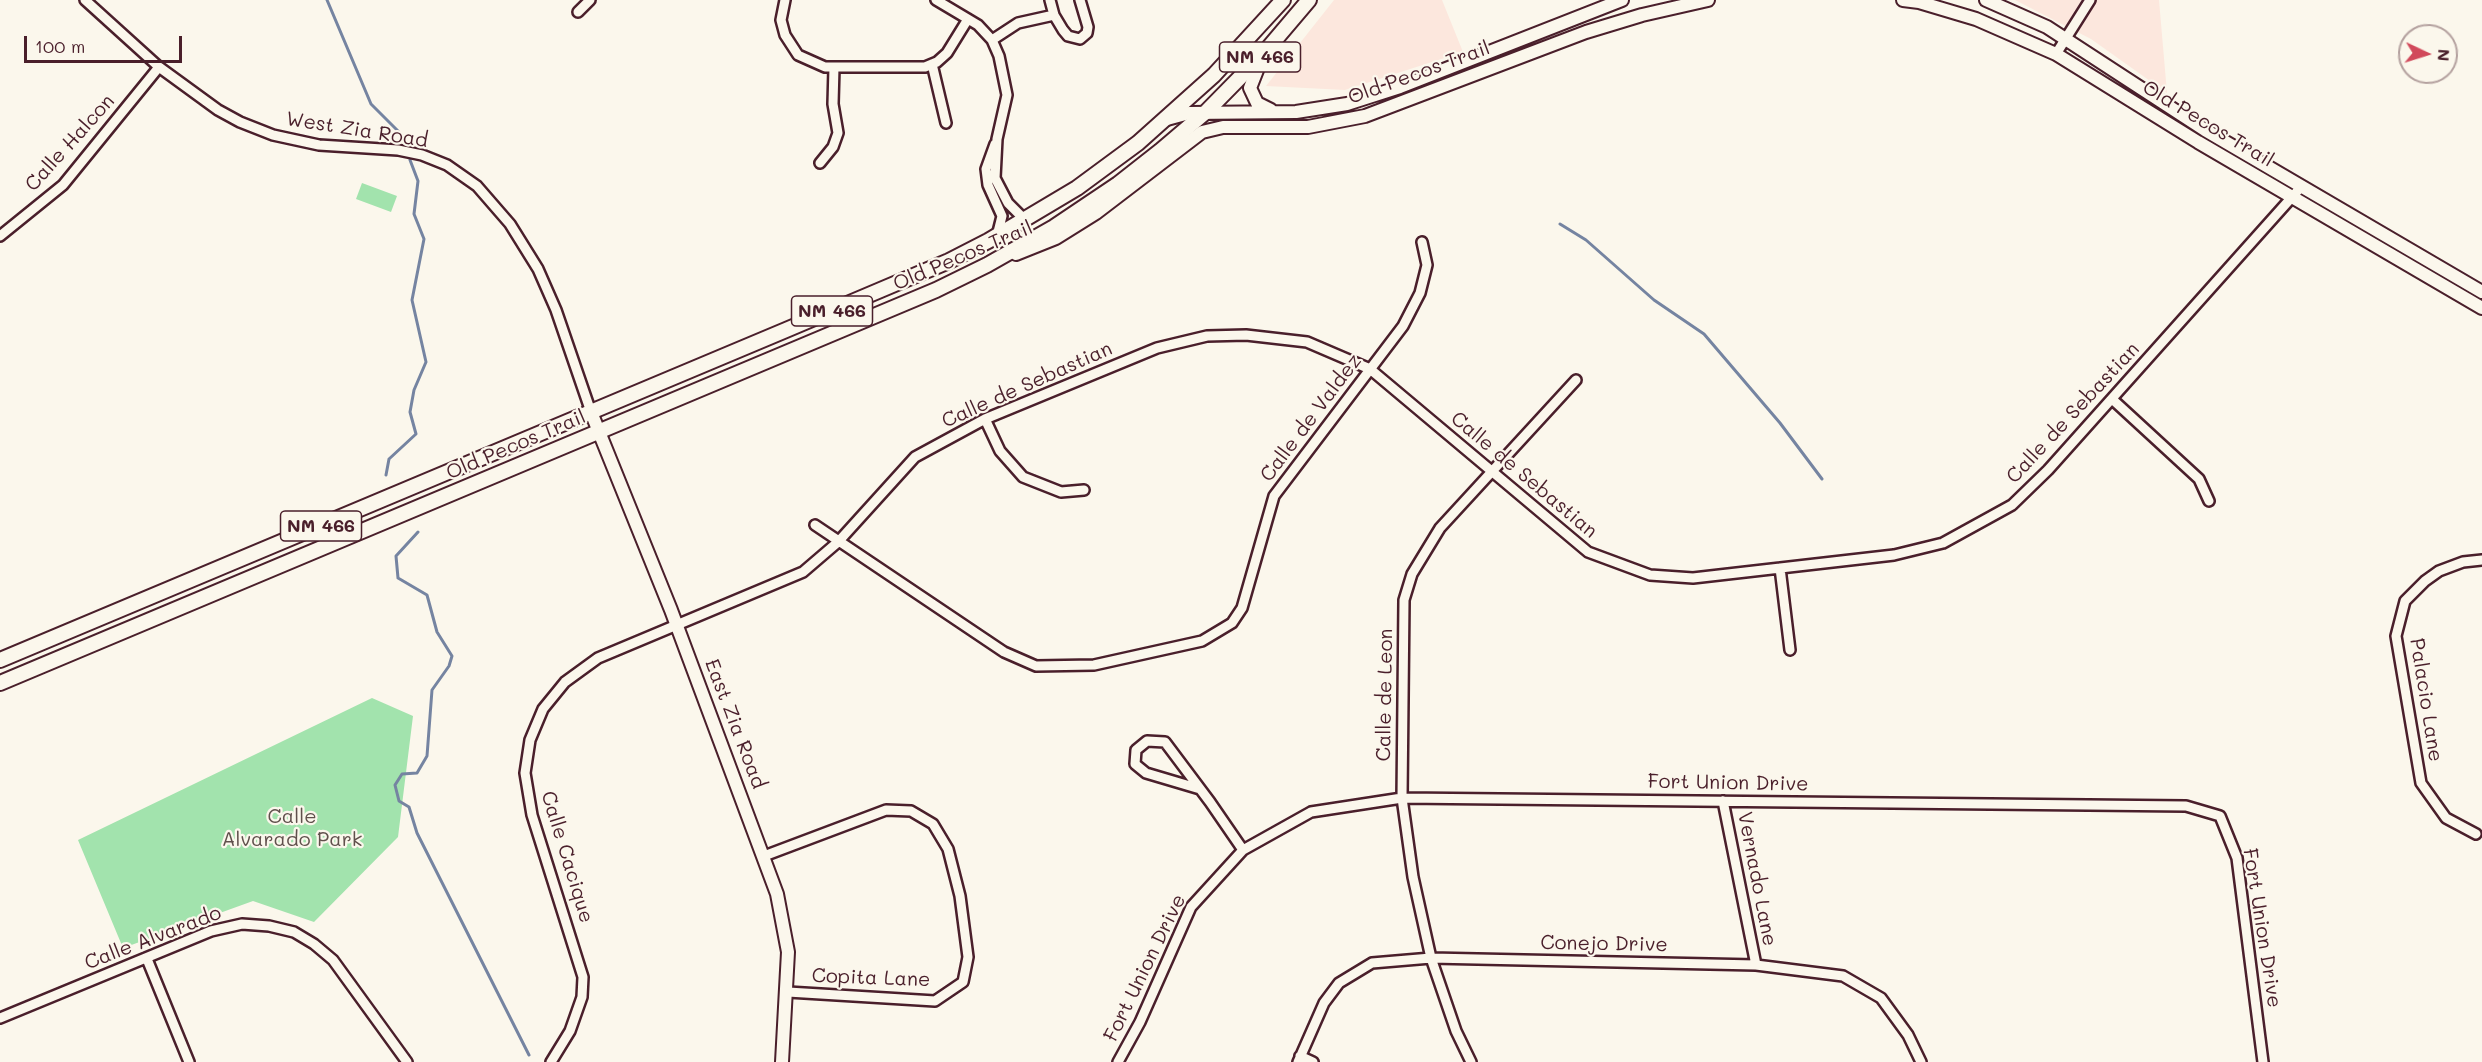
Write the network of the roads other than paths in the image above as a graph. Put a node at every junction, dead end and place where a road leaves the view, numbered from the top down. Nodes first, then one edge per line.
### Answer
1 (85, 0) edge
2 (590, 0) edge
3 (785, 0) edge
4 (936, 0) edge
5 (1050, 0) edge
6 (1080, 0) edge
7 (1282, 0) edge
8 (1308, 0) edge
9 (1622, 0) edge
10 (1708, 0) edge
11 (1903, 0) edge
12 (1986, 0) edge
13 (2090, 0) edge
14 (1916, 1) edge
15 (578, 12) dead end
16 (1054, 15) junction
17 (968, 20) junction
18 (992, 40) junction
19 (2066, 40) junction
20 (1264, 53) junction
21 (2056, 54) junction
22 (932, 64) junction
23 (159, 67) junction
24 (834, 67) junction
25 (1207, 111) junction
26 (1296, 112) junction
27 (1167, 119) junction
28 (946, 123) dead end
29 (998, 139) junction
30 (820, 163) dead end
31 (2301, 186) junction
32 (2294, 198) junction
33 (1026, 221) junction
34 (0, 236) edge
35 (997, 236) junction
36 (1422, 242) dead end
37 (987, 265) junction
38 (936, 290) junction
39 (2482, 292) edge
40 (2482, 308) edge
41 (1370, 369) junction
42 (1576, 380) dead end
43 (2112, 399) junction
44 (591, 412) junction
45 (985, 418) junction
46 (600, 431) junction
47 (1492, 473) junction
48 (1084, 490) dead end
49 (2209, 501) dead end
50 (815, 525) dead end
51 (838, 542) junction
52 (2482, 560) edge
53 (1780, 568) junction
54 (677, 625) junction
55 (1790, 650) dead end
56 (0, 660) edge
57 (0, 683) edge
58 (1200, 789) junction
59 (1402, 798) junction
60 (1723, 801) junction
61 (2476, 834) dead end
62 (1243, 850) junction
63 (764, 856) junction
64 (1431, 958) junction
65 (147, 959) junction
66 (1756, 965) junction
67 (788, 992) junction
68 (0, 1018) edge
69 (1299, 1059) edge
70 (189, 1062) edge
71 (407, 1062) edge
72 (551, 1062) edge
73 (782, 1062) edge
74 (1118, 1062) edge
75 (1313, 1062) edge
76 (1471, 1062) edge
77 (1921, 1062) edge
78 (2263, 1062) edge

1 - 23 street, West Zia Road
2 - 15 street
3 - 24 street
4 - 17 street
5 - 16 street
6 - 16 street
7 - 27 main road, NM 466
8 - 20 main road, NM 466
9 - 26 main road, Old Pecos Trail
10 - 37 main road, Old Pecos Trail
11 - 14 main road, Old Pecos Trail
12 - 19 main road, Old Pecos Trail
13 - 19 street
14 - 21 main road, Old Pecos Trail
16 - 18 street
17 - 18 street
17 - 22 street
18 - 29 street
19 - 21 street
19 - 31 main road, Old Pecos Trail
20 - 25 main road, NM 466
20 - 26 main road
21 - 32 main road, Old Pecos Trail
22 - 24 street
22 - 28 street
23 - 34 street, Calle Halcon
23 - 44 street, West Zia Road
24 - 30 street
25 - 26 main road, Old Pecos Trail
25 - 27 main road, Old Pecos Trail
25 - 37 main road, NM 466
27 - 33 main road, Old Pecos Trail / NM 466
29 - 33 street
29 - 35 street
31 - 32 street, Calle de Sebastian
31 - 39 main road, Old Pecos Trail
32 - 40 main road, Old Pecos Trail
32 - 43 street, Calle de Sebastian
33 - 35 main road, Old Pecos Trail / NM 466
33 - 38 main road
35 - 44 main road, Old Pecos Trail / NM 466
36 - 41 street, Calle de Valdez
37 - 38 main road, Old Pecos Trail / NM 466
38 - 46 main road, Old Pecos Trail / NM 466
41 - 45 street, Calle de Sebastian
41 - 47 street, Calle de Sebastian
41 - 51 street, Calle de Valdez
42 - 47 street, Calle de Leon
43 - 49 street
43 - 53 street, Calle de Sebastian
44 - 46 main road, East Zia Road
44 - 56 main road, Old Pecos Trail / NM 466
45 - 48 street
45 - 51 street, Calle de Sebastian
46 - 54 main road, East Zia Road
46 - 57 main road, Old Pecos Trail / NM 466
47 - 53 street, Calle de Sebastian
47 - 59 street, Calle de Leon
50 - 51 street, Calle de Valdez
51 - 54 street, Calle de Sebastian
52 - 61 street, Palacio Lane
53 - 55 street
54 - 63 main road, East Zia Road
54 - 72 street, Calle Cacique
58 - 58 street
58 - 62 street
59 - 60 street, Fort Union Drive
59 - 62 street, Fort Union Drive
59 - 64 street, Calle de Leon
60 - 66 street, Vernado Lane
60 - 78 street, Fort Union Drive
62 - 74 street, Fort Union Drive
63 - 67 main road, East Zia Road
63 - 67 street, Copita Lane
64 - 66 street, Conejo Drive
64 - 69 street, Conejo Drive
64 - 76 street, Calle de Leon
65 - 68 street, Calle Alvarado
65 - 70 street
65 - 71 street, Calle Alvarado
66 - 77 street, Conejo Drive
67 - 73 main road, East Zia Road
69 - 75 street

